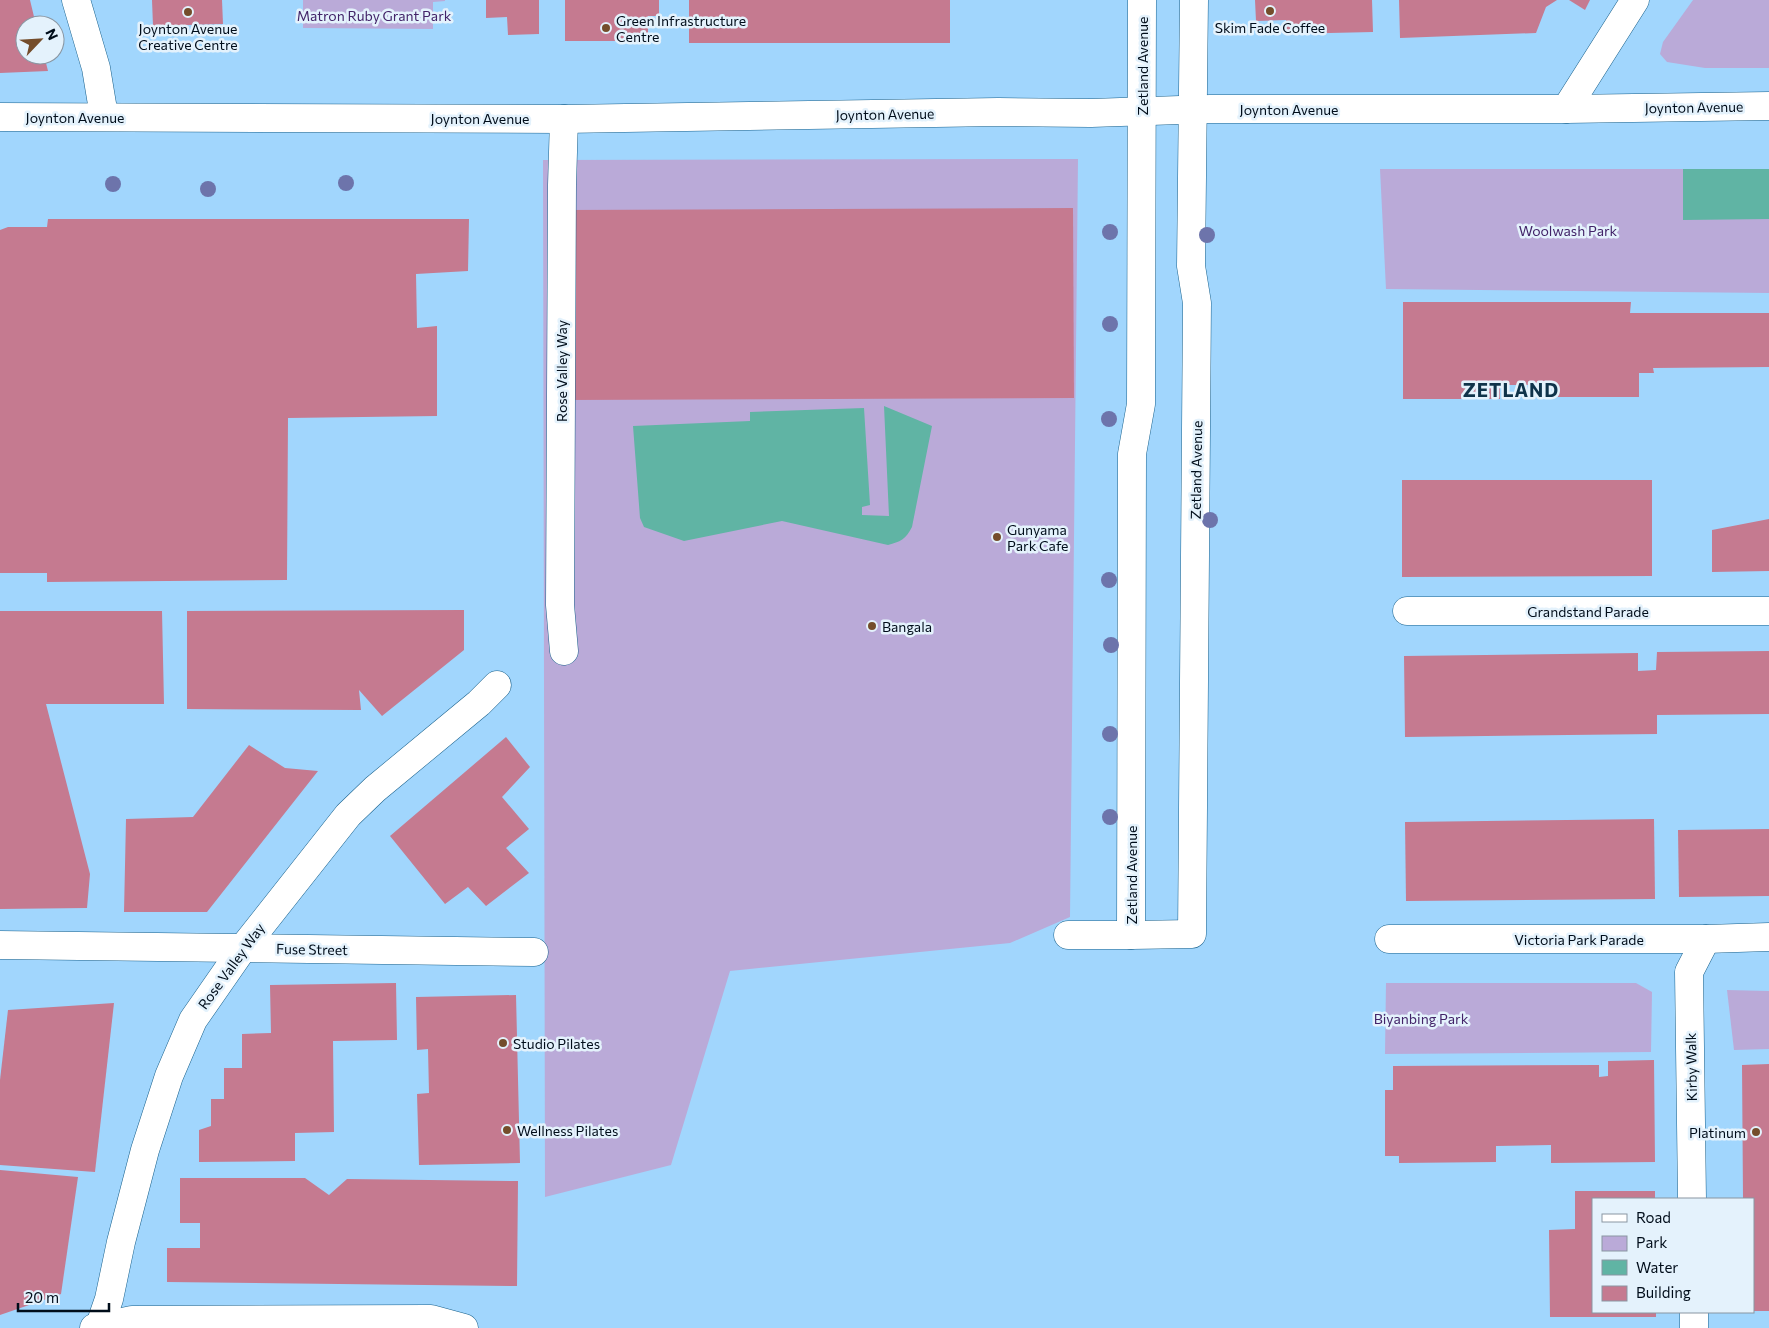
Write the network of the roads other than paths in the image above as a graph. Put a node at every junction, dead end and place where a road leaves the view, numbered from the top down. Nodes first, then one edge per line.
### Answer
1 (76, 0) edge
2 (1142, 0) edge
3 (1194, 0) edge
4 (1636, 0) edge
5 (1769, 106) edge
6 (1566, 109) junction
7 (1193, 110) junction
8 (1142, 111) junction
9 (104, 116) junction
10 (0, 117) edge
11 (564, 119) junction
12 (1769, 610) edge
13 (1407, 611) dead end
14 (564, 650) dead end
15 (497, 685) dead end
16 (1068, 935) dead end
17 (1131, 935) junction
18 (1769, 937) edge
19 (1390, 939) dead end
20 (1706, 939) junction
21 (0, 945) edge
22 (243, 948) junction
23 (534, 952) dead end
24 (1692, 1198) edge
25 (1694, 1313) edge
26 (170, 1324) edge
27 (97, 1328) edge
28 (464, 1328) edge
29 (1694, 1328) edge

1 - 9 street
2 - 8 street, Zetland Avenue
3 - 7 street, Zetland Avenue
4 - 6 street
5 - 6 street, Joynton Avenue
6 - 7 street, Joynton Avenue
7 - 8 street, Joynton Avenue
7 - 17 street, Zetland Avenue
8 - 11 street, Joynton Avenue
8 - 17 street, Zetland Avenue
9 - 10 street, Joynton Avenue
9 - 11 street, Joynton Avenue
11 - 14 street, Rose Valley Way
12 - 13 street, Grandstand Parade
15 - 22 street, Rose Valley Way
16 - 17 street
18 - 20 street, Victoria Park Parade
19 - 20 street, Victoria Park Parade
20 - 24 street, Kirby Walk
21 - 22 street, Fuse Street
22 - 23 street, Fuse Street
22 - 27 street, Rose Valley Way
25 - 29 street
26 - 27 street
26 - 28 street

